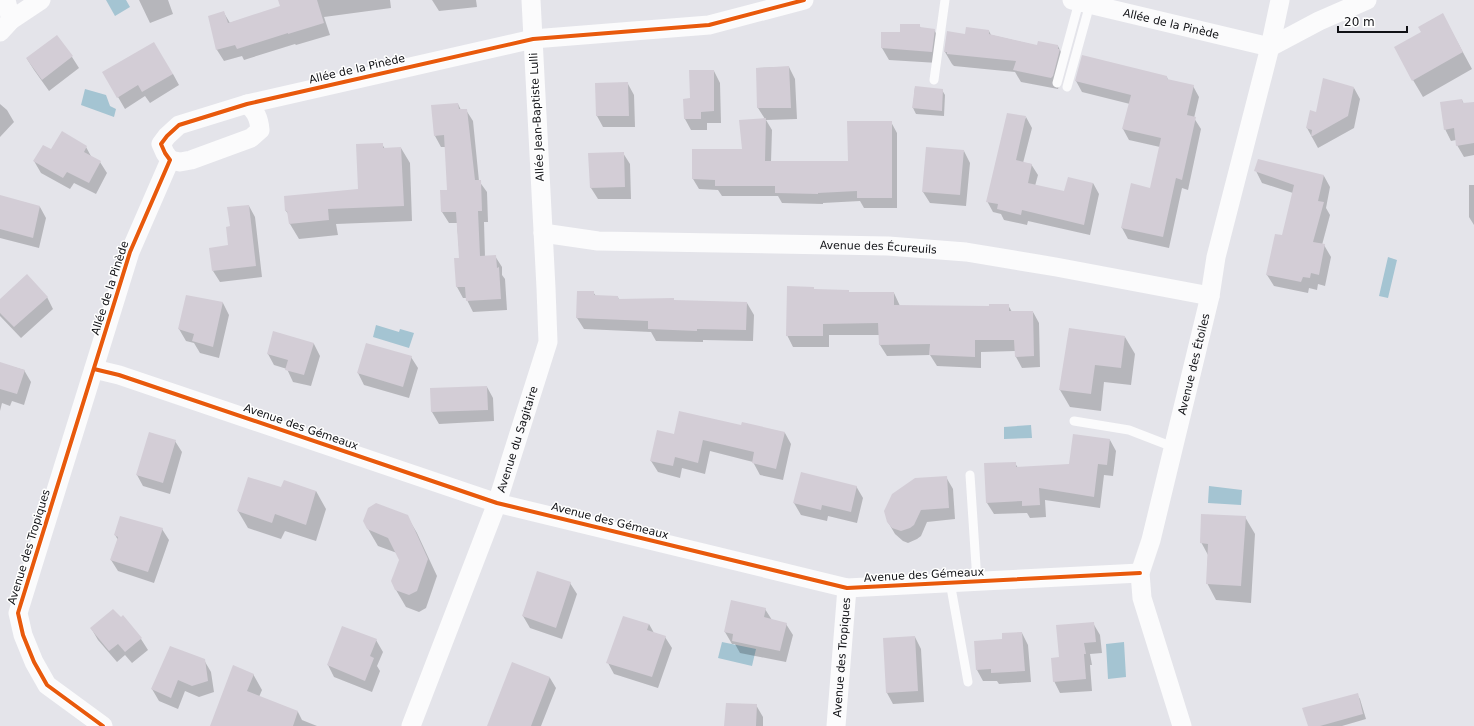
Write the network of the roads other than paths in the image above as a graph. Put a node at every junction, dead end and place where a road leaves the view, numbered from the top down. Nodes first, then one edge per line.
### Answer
1 (6, 0) edge
2 (41, 0) edge
3 (531, 0) edge
4 (804, 0) edge
5 (945, 0) edge
6 (1280, 0) edge
7 (1367, 0) edge
8 (1080, 2) edge
9 (5, 26) edge
10 (533, 39) junction
11 (1270, 47) junction
12 (934, 80) dead end
13 (1057, 83) dead end
14 (1067, 87) dead end
15 (247, 104) junction
16 (170, 160) junction
17 (543, 233) junction
18 (1210, 296) junction
19 (94, 369) junction
20 (1074, 421) dead end
21 (1173, 447) junction
22 (970, 475) dead end
23 (497, 503) junction
24 (1140, 573) junction
25 (977, 581) junction
26 (950, 582) junction
27 (847, 588) junction
28 (968, 682) dead end
29 (103, 726) edge
30 (411, 726) edge
31 (836, 726) edge
32 (1182, 726) edge

1 - 9 street
2 - 9 street
3 - 10 street, Allée Jean-Baptiste Lulli
4 - 10 street, Allée de la Pinède
5 - 12 lane
6 - 11 street, Avenue des Étoiles
7 - 11 street
8 - 11 street, Allée de la Pinède
8 - 13 lane
8 - 14 lane
10 - 15 street, Allée de la Pinède
10 - 17 street, Allée Jean-Baptiste Lulli
11 - 18 street, Avenue des Étoiles
15 - 16 street, Allée de la Pinède
15 - 16 street
16 - 19 street, Allée de la Pinède
17 - 18 street, Avenue des Écureuils
17 - 23 street, Avenue du Sagitaire
18 - 21 street, Avenue des Étoiles
19 - 23 street, Avenue des Gémeaux
19 - 29 street, Avenue des Tropiques
20 - 21 lane
21 - 24 street, Avenue des Étoiles
22 - 25 lane
23 - 27 street, Avenue des Gémeaux
23 - 30 street, Avenue du Sagitaire
24 - 25 street, Avenue des Gémeaux
24 - 32 street, Avenue des Étoiles
25 - 26 street, Avenue des Gémeaux
26 - 27 street, Avenue des Gémeaux
26 - 28 lane
27 - 31 street, Avenue des Tropiques

